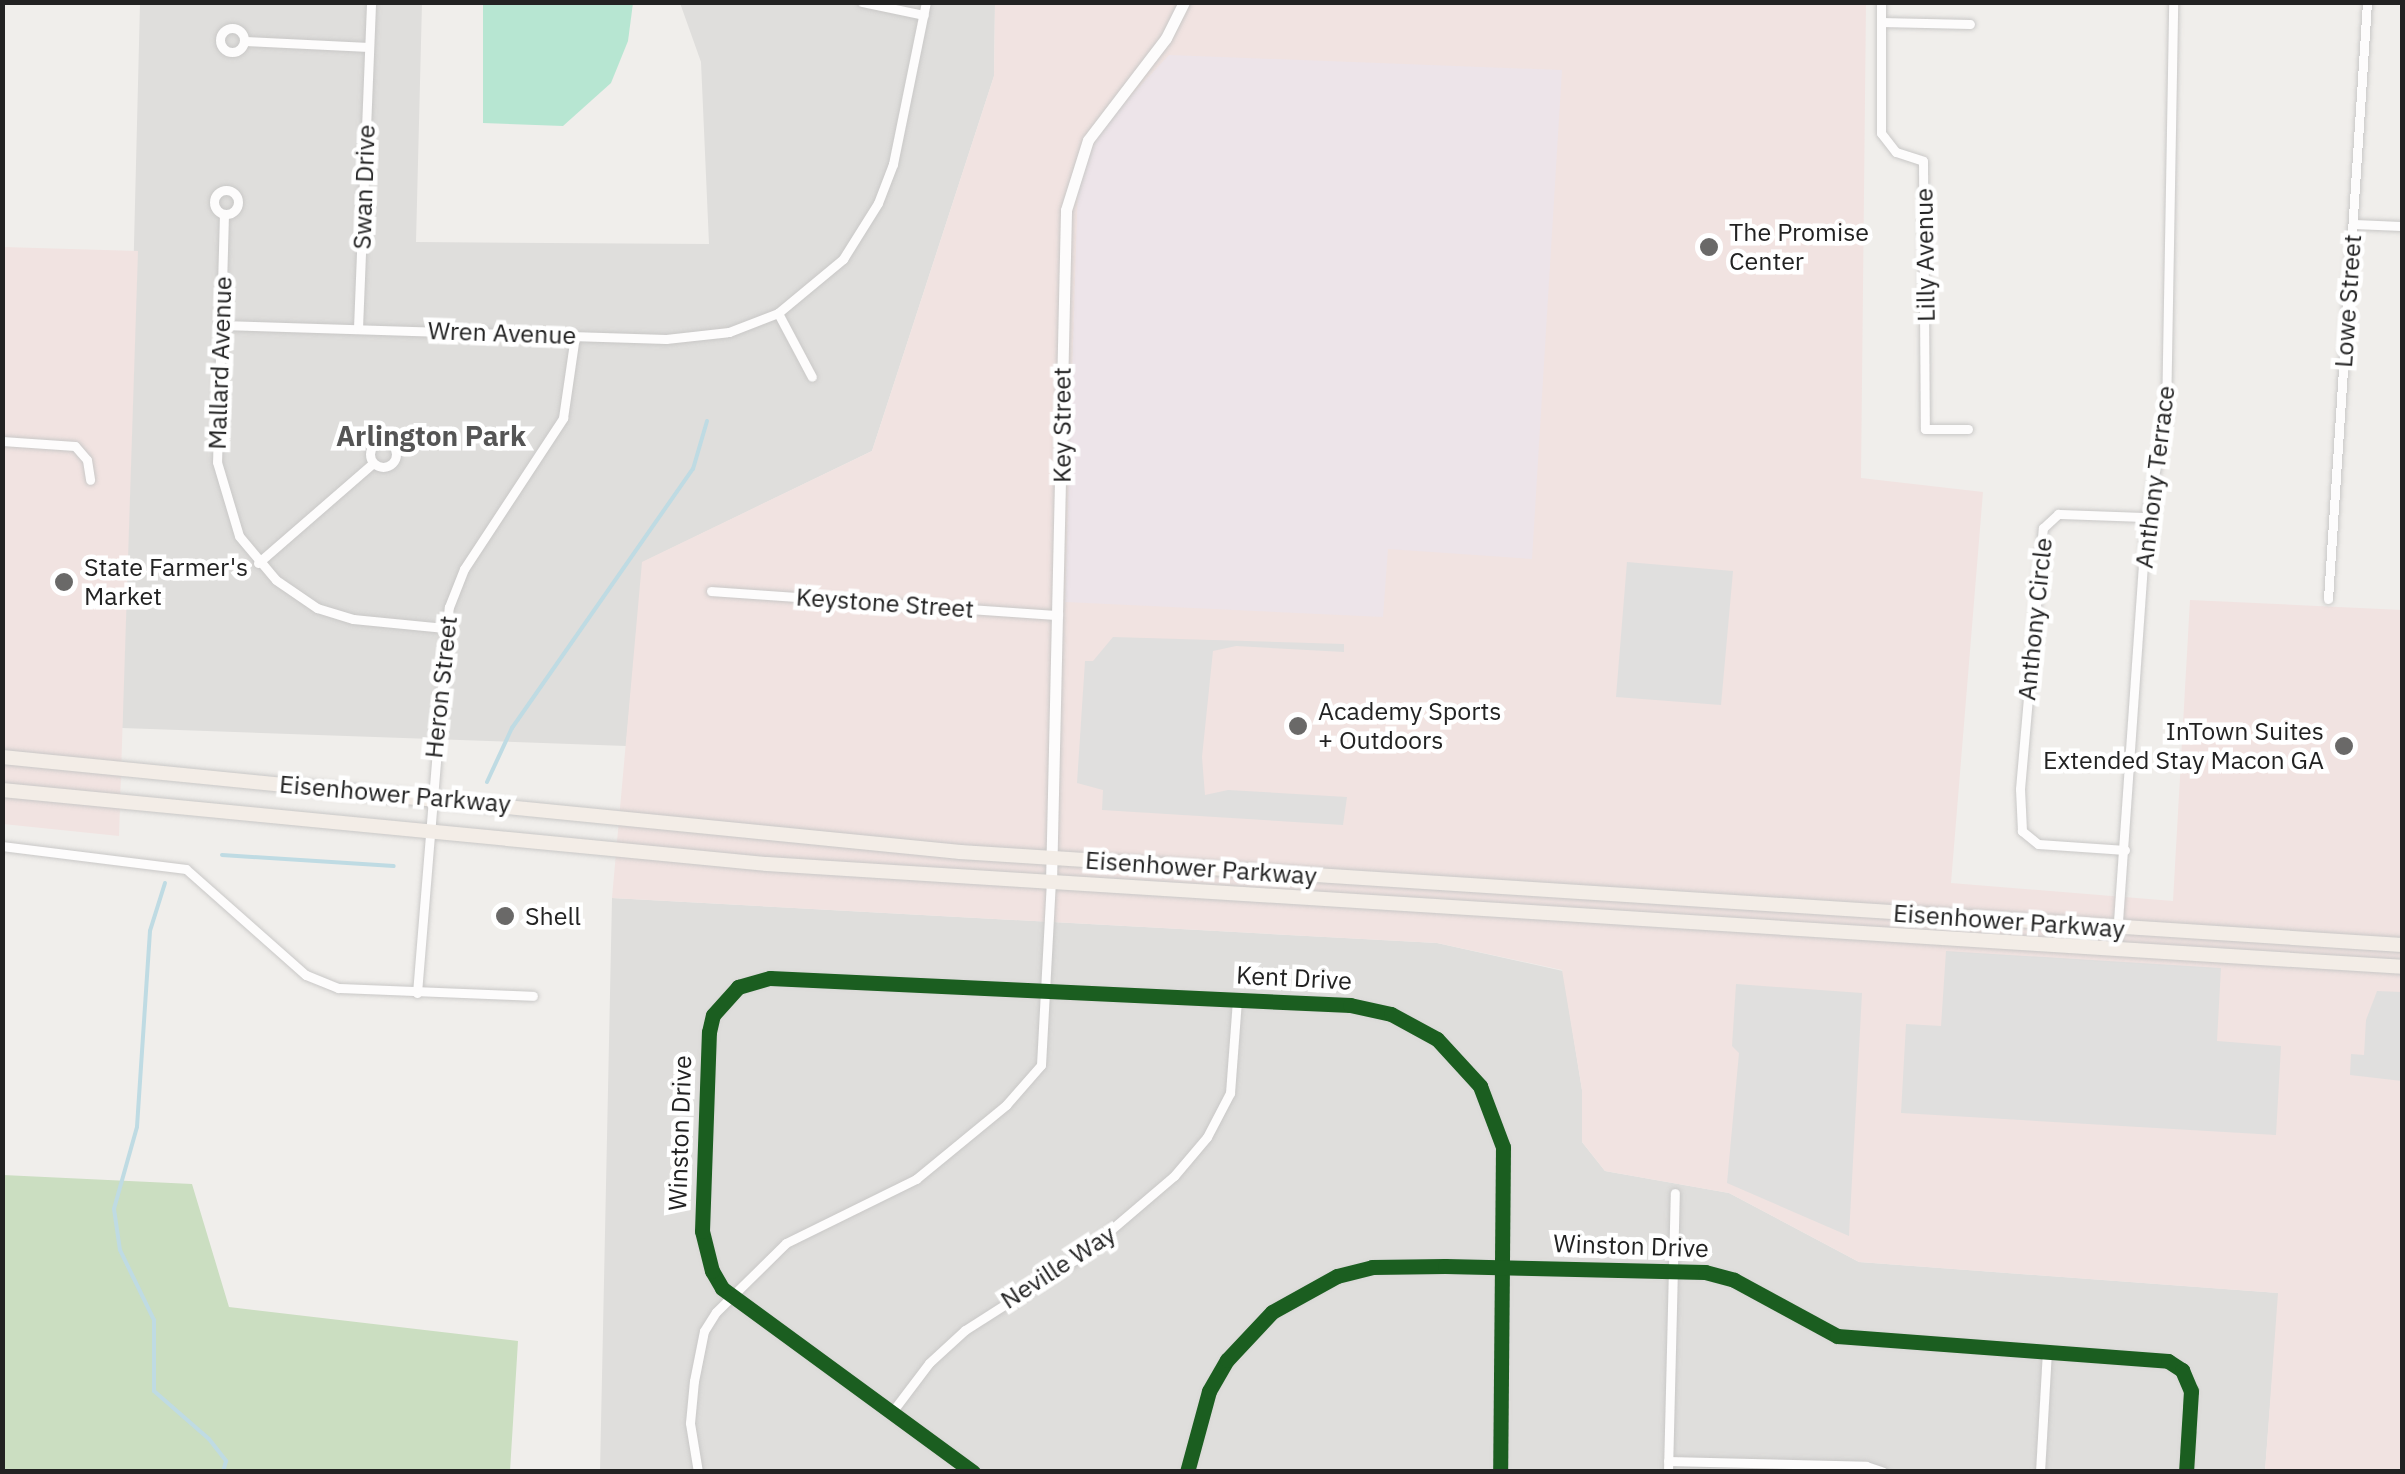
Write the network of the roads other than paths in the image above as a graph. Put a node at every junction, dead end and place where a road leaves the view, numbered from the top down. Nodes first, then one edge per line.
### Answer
1 (371, 2) edge
2 (862, 2) edge
3 (926, 2) edge
4 (1184, 2) edge
5 (1881, 2) edge
6 (2172, 2) edge
7 (2366, 2) edge
8 (924, 15) junction
9 (1882, 22) junction
10 (1970, 24) dead end
11 (245, 41) dead end
12 (369, 47) junction
13 (224, 214) dead end
14 (2353, 224) junction
15 (2402, 226) edge
16 (778, 313) junction
17 (222, 325) junction
18 (358, 328) junction
19 (576, 336) junction
20 (812, 377) dead end
21 (1968, 429) dead end
22 (2, 441) edge
23 (373, 463) dead end
24 (90, 480) dead end
25 (2146, 517) junction
26 (258, 563) junction
27 (711, 591) dead end
28 (2328, 599) dead end
29 (1058, 615) junction
30 (445, 628) junction
31 (2, 757) edge
32 (2, 790) edge
33 (430, 796) junction
34 (428, 832) junction
35 (2, 846) edge
36 (2124, 850) junction
37 (1053, 859) junction
38 (1051, 883) junction
39 (2121, 929) junction
40 (2402, 945) edge
41 (2116, 950) junction
42 (2402, 967) edge
43 (1047, 990) junction
44 (416, 993) junction
45 (533, 996) dead end
46 (1237, 1000) junction
47 (1676, 1192) dead end
48 (1504, 1267) junction
49 (1671, 1271) junction
50 (733, 1295) junction
51 (2047, 1352) junction
52 (892, 1412) junction
53 (1668, 1466) edge
54 (1814, 1468) edge
55 (698, 1472) edge
56 (973, 1472) edge
57 (1186, 1472) edge
58 (1500, 1472) edge
59 (1883, 1472) edge
60 (2040, 1472) edge
61 (2186, 1472) edge

1 - 12 street, Swan Drive
2 - 8 street
3 - 8 street, Wren Avenue
4 - 29 street, Key Street
5 - 9 street, Lilly Avenue
6 - 25 street, Anthony Terrace
7 - 14 street, Lowe Street
8 - 16 street, Wren Avenue
9 - 10 street
9 - 21 street, Lilly Avenue
11 - 12 street
12 - 18 street, Swan Drive
13 - 17 street, Mallard Avenue
14 - 15 street
14 - 28 street, Lowe Street
16 - 19 street, Wren Avenue
16 - 20 street
17 - 18 street, Wren Avenue
17 - 26 street, Mallard Avenue
18 - 19 street, Wren Avenue
19 - 30 street, Heron Street
22 - 24 street
23 - 26 street
25 - 36 street, Anthony Terrace
25 - 36 street, Anthony Circle
26 - 30 street, Mallard Avenue
27 - 29 street, Keystone Street
29 - 37 street, Key Street
30 - 33 street, Heron Street
31 - 33 main road, Eisenhower Parkway
32 - 34 main road, Eisenhower Parkway
33 - 34 street, Heron Street
33 - 37 main road, Eisenhower Parkway
34 - 38 main road, Eisenhower Parkway
34 - 44 street, Heron Street
35 - 44 street
36 - 39 street, Anthony Terrace
37 - 38 street, Key Street
37 - 39 main road, Eisenhower Parkway
38 - 41 main road, Eisenhower Parkway
38 - 43 street
39 - 40 main road, Eisenhower Parkway
39 - 41 street, Anthony Terrace
41 - 42 main road, Eisenhower Parkway
43 - 46 street, Kent Drive
43 - 50 street
43 - 50 street, Winston Drive
44 - 45 street
46 - 48 street, Kent Drive
46 - 52 street, Neville Way
47 - 49 street
48 - 49 street, Winston Drive
48 - 57 street, Winston Drive
48 - 58 street, Kent Drive
49 - 51 street, Winston Drive
49 - 53 street
50 - 52 street, Winston Drive
50 - 55 street
51 - 60 street
51 - 61 street, Winston Drive
52 - 56 street, Winston Drive
53 - 54 street
54 - 59 street

